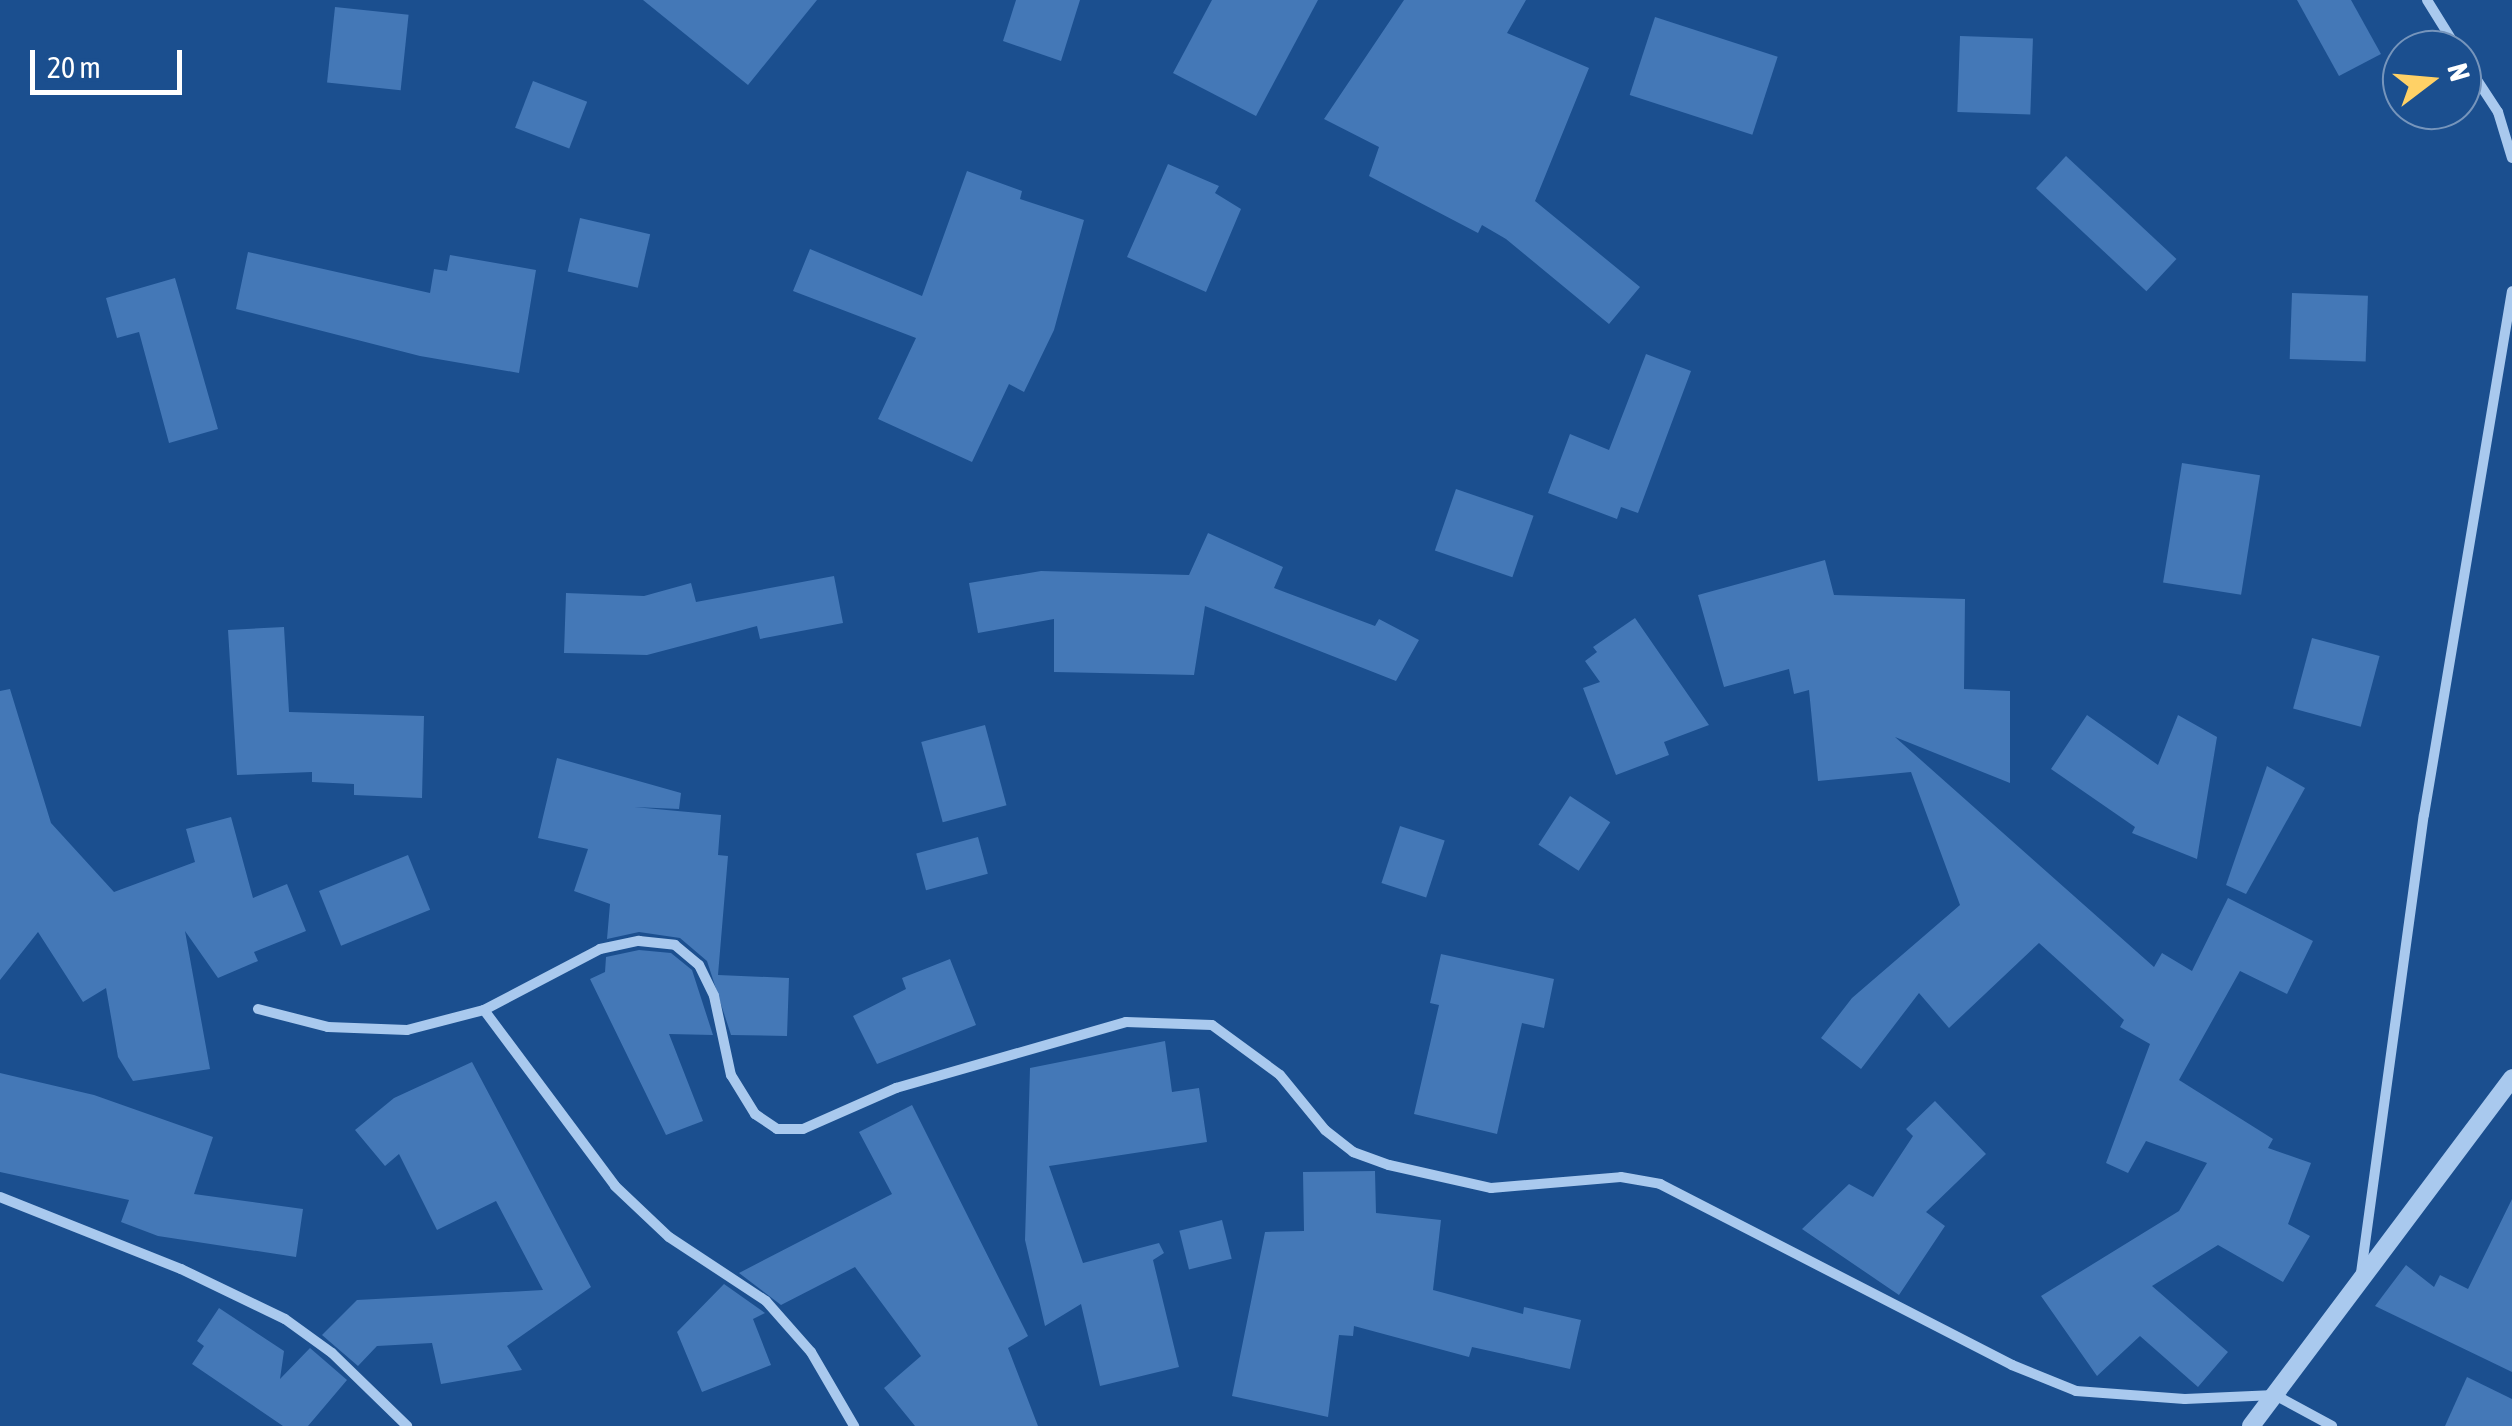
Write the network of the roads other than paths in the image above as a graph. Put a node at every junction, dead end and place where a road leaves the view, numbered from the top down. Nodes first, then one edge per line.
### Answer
1 (2427, 0) edge
2 (2446, 30) edge
3 (2482, 88) edge
4 (2512, 158) edge
5 (2512, 291) edge
6 (258, 1009) dead end
7 (484, 1010) junction
8 (2512, 1078) edge
9 (0, 1198) edge
10 (2359, 1289) junction
11 (2275, 1396) junction
12 (407, 1426) edge
13 (854, 1426) edge
14 (2250, 1426) edge
15 (2332, 1426) edge

1 - 2 street
3 - 4 street
5 - 10 street
6 - 7 street
7 - 11 street
7 - 13 street
8 - 10 street
9 - 12 street
10 - 11 street
11 - 14 street
11 - 15 street

